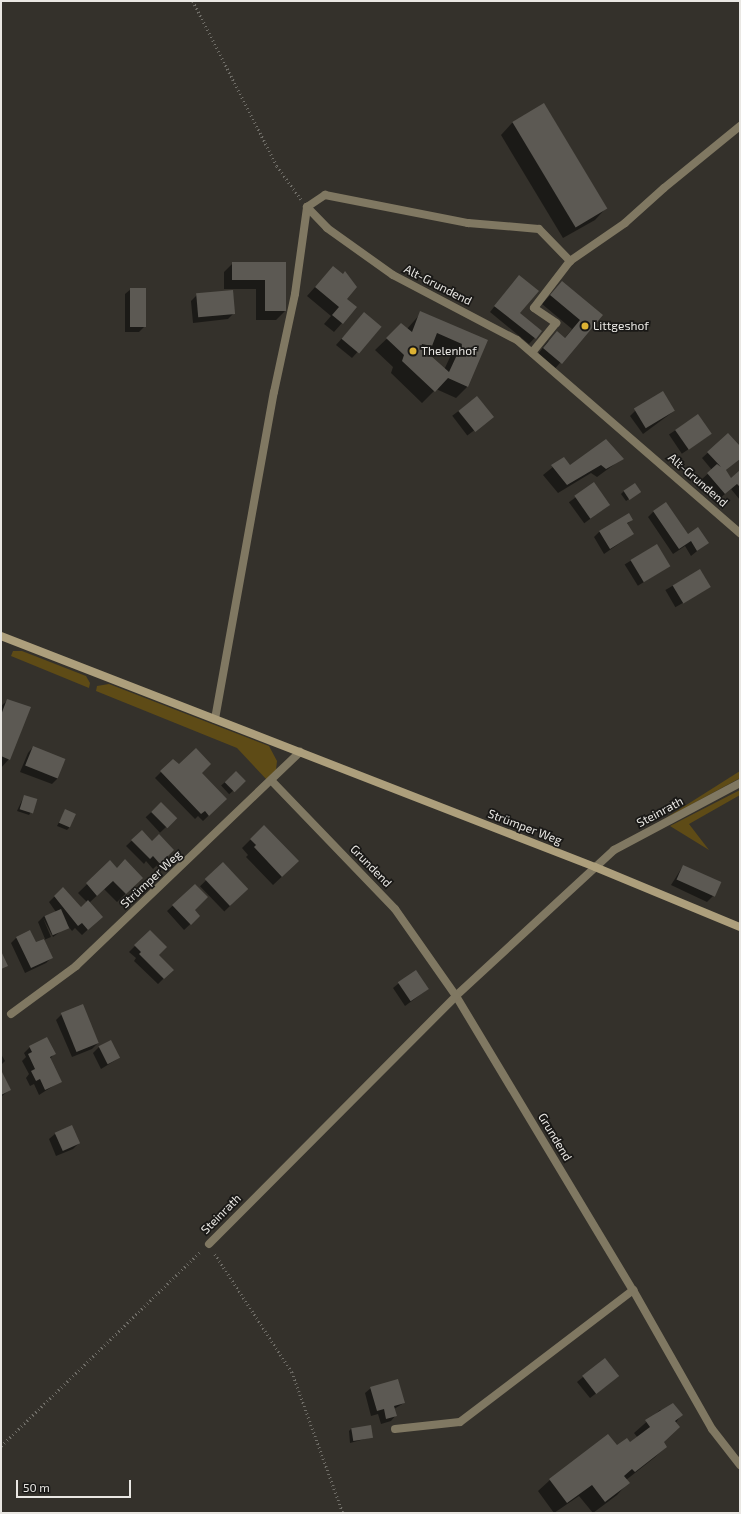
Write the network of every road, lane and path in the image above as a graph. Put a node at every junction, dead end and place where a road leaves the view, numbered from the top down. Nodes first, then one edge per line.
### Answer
1 (193, 1) edge
2 (740, 126) edge
3 (307, 207) junction
4 (570, 261) junction
5 (532, 353) junction
6 (740, 533) edge
7 (1, 636) edge
8 (215, 719) junction
9 (300, 752) junction
10 (272, 781) junction
11 (740, 783) edge
12 (595, 867) junction
13 (740, 927) edge
14 (456, 996) junction
15 (11, 1014) dead end
16 (209, 1244) junction
17 (633, 1290) junction
18 (395, 1429) dead end
19 (1, 1446) edge
20 (740, 1465) edge
21 (344, 1513) edge

1 - 3 path
2 - 4 street
3 - 4 street
3 - 5 street, Alt-Grundend
3 - 8 street
4 - 5 street
5 - 6 street, Alt-Grundend
7 - 8 street, Strümper Weg
8 - 9 street, Strümper Weg
9 - 10 street, Strümper Weg
9 - 12 street, Strümper Weg
10 - 14 street, Grundend
10 - 15 street, Strümper Weg
11 - 12 street, Steinrath
12 - 13 street, Strümper Weg
12 - 14 street
14 - 16 street, Steinrath
14 - 17 street, Grundend
16 - 19 path, Steinrath
16 - 21 path
17 - 18 street
17 - 20 street, Grundend

